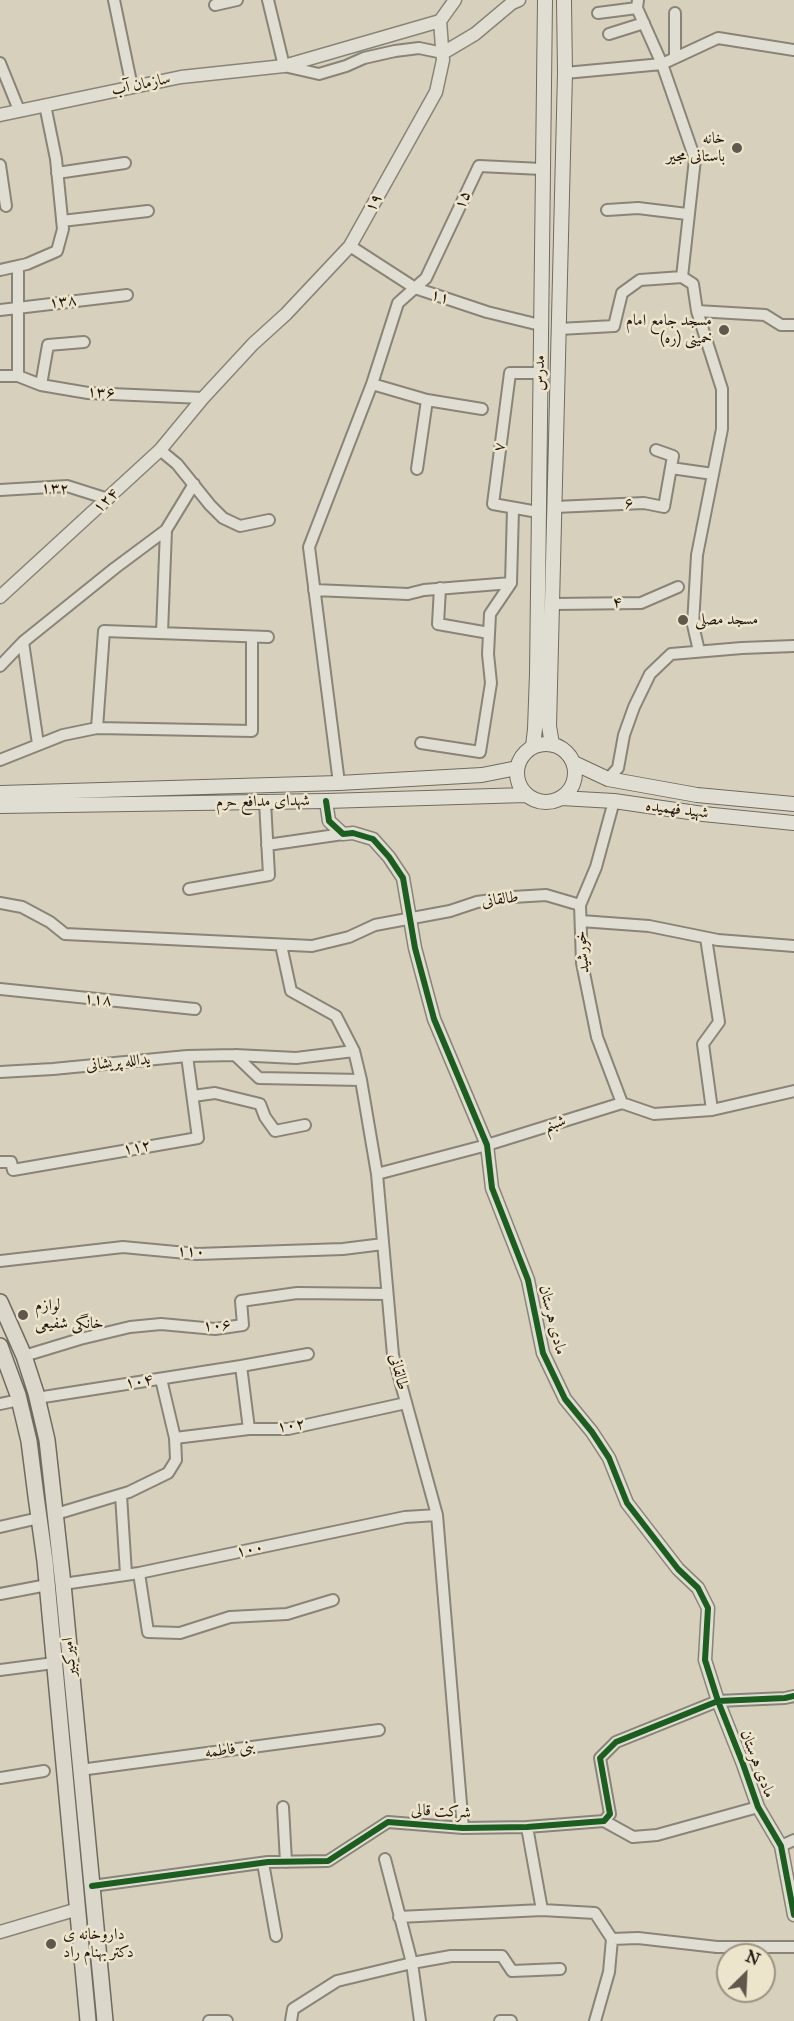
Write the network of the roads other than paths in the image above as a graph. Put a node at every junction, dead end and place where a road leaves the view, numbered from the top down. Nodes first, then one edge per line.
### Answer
1 (114, 0) edge
2 (237, 0) edge
3 (268, 0) edge
4 (455, 0) edge
5 (519, 0) edge
6 (545, 0) edge
7 (564, 0) edge
8 (638, 4) edge
9 (215, 5) dead end
10 (598, 13) dead end
11 (675, 13) dead end
12 (440, 21) junction
13 (644, 23) junction
14 (609, 34) dead end
15 (794, 50) edge
16 (443, 53) junction
17 (675, 57) junction
18 (0, 63) edge
19 (662, 64) junction
20 (284, 66) junction
21 (565, 72) junction
22 (132, 87) junction
23 (45, 105) junction
24 (19, 110) junction
25 (0, 115) edge
26 (125, 163) dead end
27 (0, 165) edge
28 (543, 169) junction
29 (57, 173) junction
30 (6, 207) dead end
31 (607, 210) dead end
32 (148, 211) dead end
33 (687, 214) junction
34 (62, 221) junction
35 (350, 246) junction
36 (561, 258) junction
37 (541, 260) junction
38 (18, 266) junction
39 (0, 270) edge
40 (682, 278) junction
41 (415, 288) junction
42 (127, 295) dead end
43 (18, 308) junction
44 (0, 310) edge
45 (697, 311) junction
46 (540, 325) junction
47 (794, 325) edge
48 (559, 329) junction
49 (84, 342) dead end
50 (540, 373) junction
51 (0, 376) edge
52 (18, 376) junction
53 (372, 384) junction
54 (41, 385) junction
55 (203, 398) junction
56 (427, 400) junction
57 (482, 409) dead end
58 (160, 450) junction
59 (656, 450) dead end
60 (671, 468) junction
61 (417, 470) dead end
62 (713, 474) junction
63 (194, 484) junction
64 (0, 490) edge
65 (108, 499) junction
66 (555, 507) junction
67 (513, 509) junction
68 (538, 512) junction
69 (269, 520) dead end
70 (166, 530) junction
71 (511, 583) junction
72 (678, 587) dead end
73 (440, 588) junction
74 (314, 590) junction
75 (0, 597) edge
76 (553, 604) junction
77 (162, 633) junction
78 (489, 633) junction
79 (252, 637) junction
80 (268, 637) dead end
81 (23, 642) junction
82 (794, 646) edge
83 (699, 651) junction
84 (0, 666) edge
85 (97, 728) junction
86 (421, 743) dead end
87 (38, 744) junction
88 (552, 744) junction
89 (533, 746) junction
90 (0, 760) edge
91 (574, 763) junction
92 (517, 768) junction
93 (608, 779) junction
94 (339, 783) junction
95 (0, 793) edge
96 (526, 795) junction
97 (561, 798) junction
98 (742, 799) junction
99 (326, 801) junction
100 (614, 801) junction
101 (768, 801) junction
102 (265, 802) junction
103 (794, 804) edge
104 (0, 806) edge
105 (740, 818) junction
106 (767, 820) junction
107 (794, 823) edge
108 (343, 834) junction
109 (267, 845) junction
110 (189, 889) dead end
111 (0, 903) edge
112 (580, 905) junction
113 (410, 920) junction
114 (581, 921) junction
115 (705, 938) junction
116 (281, 945) junction
117 (794, 946) edge
118 (0, 989) edge
119 (195, 1009) dead end
120 (354, 1051) junction
121 (235, 1055) junction
122 (187, 1056) junction
123 (0, 1072) edge
124 (362, 1080) junction
125 (794, 1091) edge
126 (193, 1096) junction
127 (622, 1103) junction
128 (712, 1110) junction
129 (305, 1125) dead end
130 (487, 1145) junction
131 (0, 1162) edge
132 (377, 1174) junction
133 (383, 1244) junction
134 (0, 1261) edge
135 (387, 1294) junction
136 (0, 1302) edge
137 (0, 1346) edge
138 (308, 1354) dead end
139 (24, 1356) junction
140 (242, 1366) junction
141 (161, 1379) junction
142 (37, 1398) junction
143 (19, 1400) junction
144 (0, 1404) edge
145 (406, 1404) junction
146 (249, 1429) junction
147 (175, 1438) junction
148 (121, 1495) junction
149 (56, 1514) junction
150 (436, 1515) junction
151 (39, 1518) junction
152 (0, 1527) edge
153 (139, 1572) junction
154 (126, 1574) junction
155 (63, 1584) junction
156 (47, 1585) junction
157 (0, 1594) edge
158 (333, 1600) dead end
159 (54, 1662) junction
160 (0, 1670) edge
161 (794, 1696) edge
162 (718, 1701) junction
163 (379, 1730) dead end
164 (80, 1770) junction
165 (44, 1771) dead end
166 (0, 1778) edge
167 (283, 1807) dead end
168 (758, 1807) junction
169 (604, 1821) junction
170 (526, 1827) junction
171 (463, 1828) junction
172 (794, 1840) edge
173 (781, 1846) junction
174 (385, 1859) dead end
175 (286, 1862) junction
176 (263, 1863) junction
177 (92, 1886) junction
178 (78, 1909) junction
179 (542, 1911) junction
180 (794, 1915) edge
181 (399, 1917) junction
182 (0, 1932) edge
183 (276, 1936) dead end
184 (612, 1939) junction
185 (794, 1947) edge
186 (412, 1963) junction
187 (560, 1969) dead end
188 (85, 2021) edge
189 (105, 2021) edge
190 (209, 2021) edge
191 (227, 2021) edge
192 (291, 2021) edge
193 (420, 2021) edge
194 (500, 2021) edge
195 (511, 2021) edge
196 (595, 2021) edge

1 - 22 street
2 - 9 street
3 - 20 street
4 - 12 street
5 - 16 street
6 - 28 main road, مدرس
7 - 21 main road, مدرس
8 - 10 street
8 - 13 street
11 - 17 street
12 - 16 street, ۱۹
12 - 20 street, سازمان آب
13 - 14 street
13 - 19 street
15 - 17 street
16 - 20 street, سازمان آب
16 - 35 street, ۱۹
17 - 19 street
18 - 24 street
19 - 21 street
19 - 33 street
20 - 22 street, سازمان آب
21 - 36 main road, مدرس
22 - 23 street, سازمان آب
23 - 24 street, سازمان آب
23 - 29 street
24 - 25 street, سازمان آب
26 - 29 street
27 - 30 street
28 - 37 main road, مدرس
28 - 41 street, ۱۵
29 - 34 street
31 - 33 street
32 - 34 street
33 - 40 street
34 - 38 street
35 - 41 street, ۱۱
35 - 55 street, ۱۹
36 - 37 main road
36 - 48 main road, مدرس
37 - 46 main road, مدرس
38 - 39 street
38 - 43 street
40 - 45 street
40 - 48 street
41 - 46 street, ۱۱
41 - 53 street
42 - 43 street, ۱۳۸
43 - 44 street, ۱۳۸
43 - 52 street
45 - 47 street
45 - 62 street
46 - 50 main road, مدرس
48 - 66 main road, مدرس
49 - 54 street
50 - 67 street, ۷
50 - 68 main road, مدرس
51 - 52 street, ۱۳۶
52 - 54 street, ۱۳۶
53 - 56 street
53 - 74 street
54 - 55 street, ۱۳۶
55 - 58 street, ۱۲۴
56 - 57 street
56 - 61 street
58 - 63 street
58 - 65 street, ۱۲۴
59 - 60 street
60 - 62 street
60 - 66 street, ۶
62 - 83 street
63 - 69 street
63 - 70 street
64 - 65 street, ۱۳۲
65 - 75 street, ۱۲۴
66 - 76 main road, مدرس
67 - 68 street
67 - 71 street
68 - 89 main road, مدرس
70 - 77 street
70 - 81 street
71 - 73 street
71 - 78 street
72 - 76 street, ۴
73 - 74 street
73 - 78 street
74 - 94 street
76 - 88 main road, مدرس
77 - 79 street
77 - 85 street
78 - 86 street
79 - 80 street
79 - 85 street
81 - 84 street
81 - 87 street
82 - 83 street
83 - 93 street
85 - 87 street
87 - 90 street
88 - 89 main road
88 - 91 main road
89 - 92 main road
91 - 93 main road, شهید فهمیده
91 - 97 main road
92 - 94 main road, شهدای مدافع حرم
92 - 96 main road
93 - 98 main road, شهید فهمیده
94 - 95 main road, شهدای مدافع حرم
96 - 97 main road
96 - 99 main road, شهدای مدافع حرم
97 - 100 main road, شهید فهمیده
98 - 101 main road, شهید فهمیده
98 - 105 main road
99 - 102 main road, شهدای مدافع حرم
99 - 108 street
100 - 105 main road, شهید فهمیده
100 - 112 street, خورشید
101 - 103 main road, شهید فهمیده
101 - 106 main road
102 - 104 main road, شهدای مدافع حرم
102 - 109 street
105 - 106 main road, شهید فهمیده
106 - 107 main road, شهید فهمیده
108 - 109 street
108 - 113 street, مادی هرستان
109 - 110 street
111 - 116 street, طالقانی
112 - 113 street, طالقانی
112 - 114 street, خورشید
113 - 116 street, طالقانی
113 - 130 street, مادی هرستان
114 - 115 street
114 - 127 street, خورشید
115 - 117 street
115 - 128 street
116 - 120 street, طالقانی
118 - 119 street, ۱۱۸
120 - 121 street, یدالله پریشانی
120 - 124 street, طالقانی
121 - 122 street, یدالله پریشانی
121 - 124 street
122 - 123 street, یدالله پریشانی
122 - 126 street, ۱۱۲
124 - 132 street, طالقانی
125 - 128 street
126 - 129 street
126 - 131 street, ۱۱۲
127 - 128 street
127 - 130 street, شبنم
130 - 132 street, شبنم
130 - 162 street, مادی هرستان
132 - 133 street, طالقانی
133 - 134 street, ۱۱۰
133 - 135 street, طالقانی
135 - 139 street, ۱۰۶
135 - 145 street, طالقانی
136 - 139 main road, امیرکبیر
137 - 143 main road, امیرکبیر
138 - 140 street, ۱۰۴
139 - 142 main road, امیرکبیر
140 - 141 street, ۱۰۴
140 - 146 street
141 - 142 street, ۱۰۴
141 - 147 street
142 - 149 main road, امیرکبیر
143 - 144 street
143 - 151 main road, امیرکبیر
145 - 146 street, ۱۰۲
145 - 150 street, طالقانی
146 - 147 street, ۱۰۲
147 - 148 street
148 - 149 street
148 - 154 street
149 - 155 main road, امیرکبیر
150 - 153 street, ۱۰۰
150 - 171 street, طالقانی
151 - 152 street
151 - 156 main road, امیرکبیر
153 - 154 street, ۱۰۰
153 - 158 street
154 - 155 street, ۱۰۰
155 - 164 main road, امیرکبیر
156 - 157 street
156 - 159 main road, امیرکبیر
159 - 160 street
159 - 178 main road, امیرکبیر
161 - 162 street
162 - 168 street, مادی هرستان
162 - 169 street
163 - 164 street, بنی فاطمه
164 - 177 main road, امیرکبیر
165 - 166 street
167 - 175 street
168 - 169 street
168 - 173 street, مادی هرستان
169 - 170 street, شرکت قالی
170 - 171 street, شرکت قالی
170 - 179 street
171 - 175 street, شرکت قالی
172 - 173 street
173 - 180 street, مادی هرستان
174 - 181 street
175 - 176 street, شرکت قالی
176 - 177 street, شرکت قالی
176 - 183 street
177 - 189 main road, امیرکبیر
178 - 182 street
178 - 188 main road, امیرکبیر
179 - 181 street
179 - 184 street
181 - 186 street
184 - 185 street
184 - 196 street
186 - 187 street
186 - 192 street
186 - 193 street
190 - 191 street
194 - 195 street

